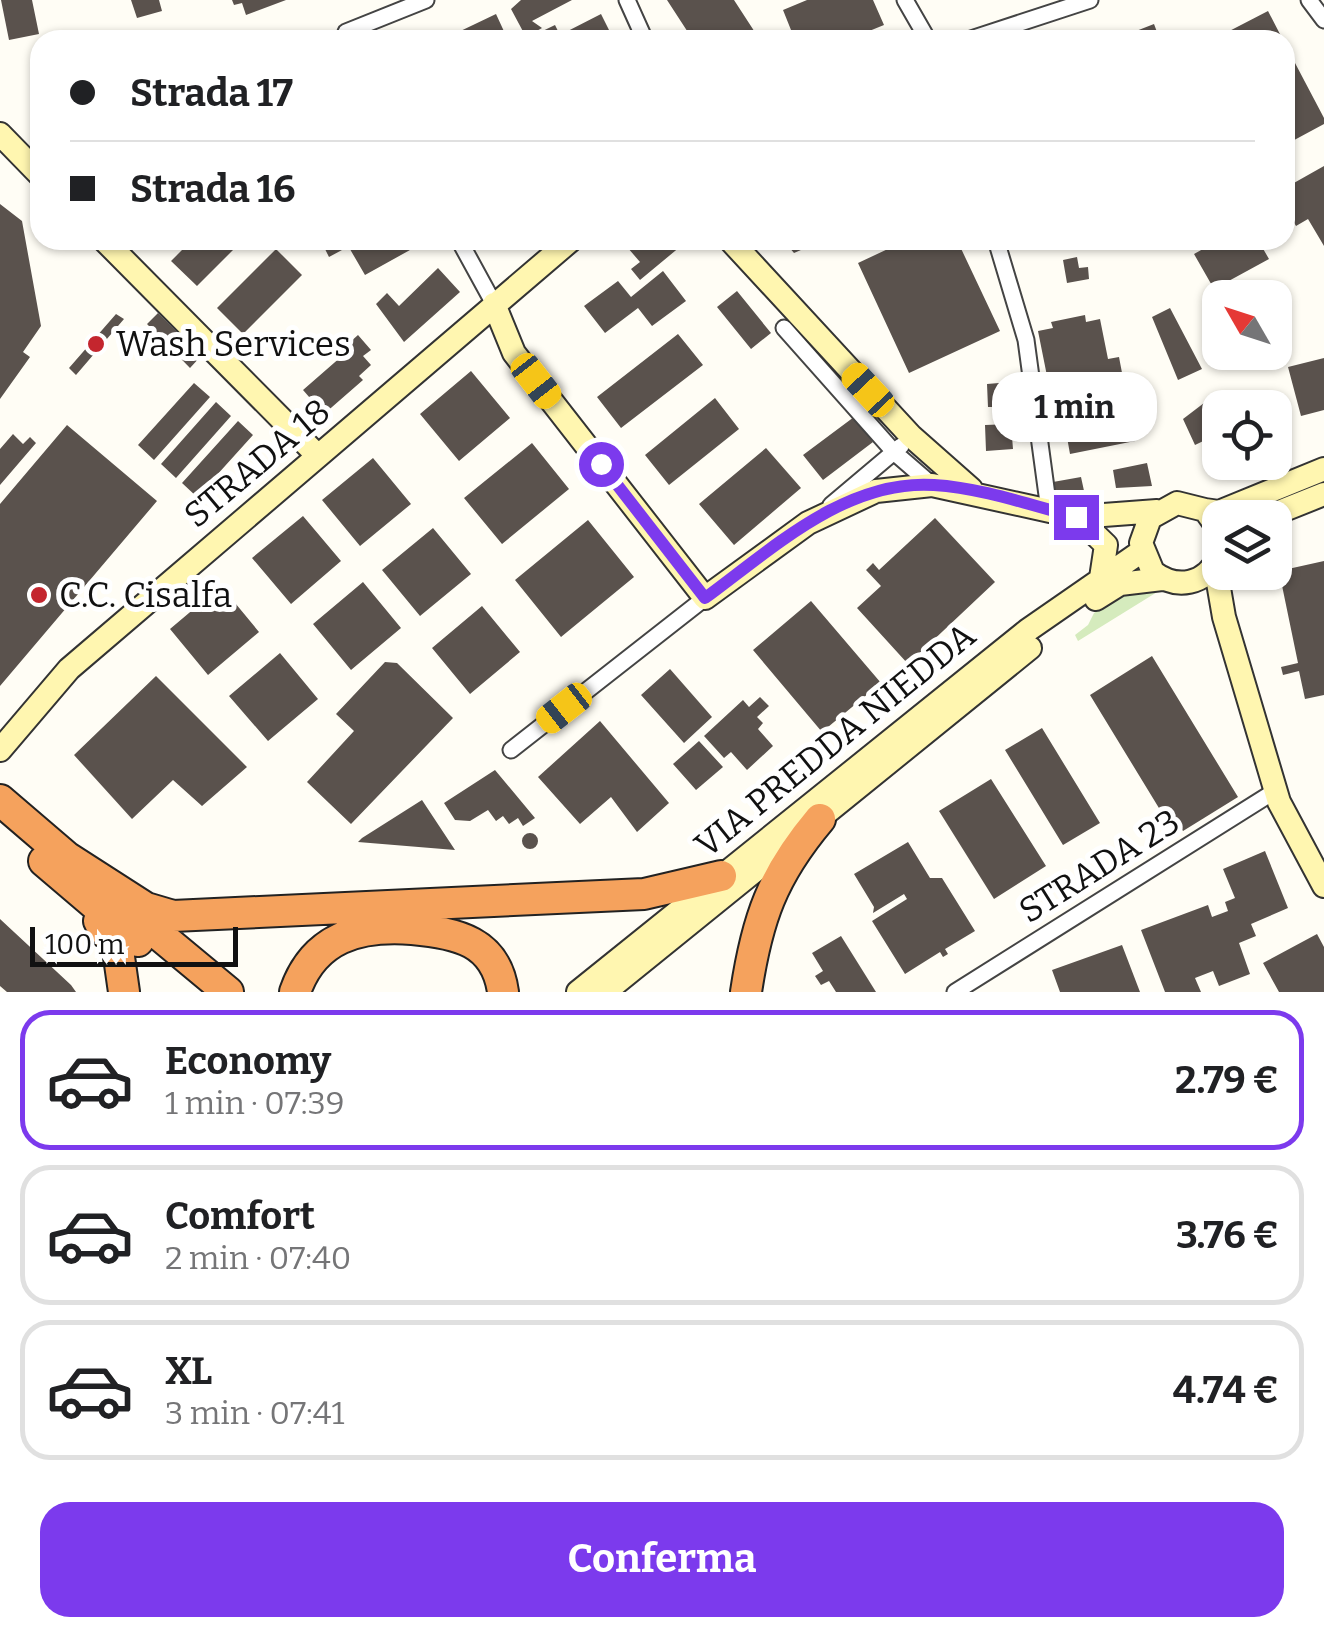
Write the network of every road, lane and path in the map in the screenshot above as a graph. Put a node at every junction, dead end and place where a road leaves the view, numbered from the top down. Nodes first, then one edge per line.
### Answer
1 (426, 0) edge
2 (627, 0) edge
3 (905, 0) edge
4 (1090, 0) edge
5 (1310, 0) edge
6 (1324, 20) edge
7 (361, 30) edge
8 (640, 30) edge
9 (922, 30) edge
10 (998, 30) edge
11 (0, 134) edge
12 (30, 165) edge
13 (114, 250) edge
14 (464, 250) edge
15 (558, 250) edge
16 (738, 250) edge
17 (999, 250) edge
18 (494, 304) junction
19 (784, 328) dead end
20 (453, 341) junction
21 (514, 353) junction
22 (904, 451) junction
23 (318, 456) junction
24 (1324, 469) edge
25 (941, 479) junction
26 (1324, 494) edge
27 (1248, 500) edge
28 (1292, 507) edge
29 (1202, 509) edge
30 (1050, 510) junction
31 (1157, 511) junction
32 (1111, 514) junction
33 (1076, 517) junction
34 (808, 522) junction
35 (1142, 543) junction
36 (1202, 577) edge
37 (1101, 578) junction
38 (1173, 581) junction
39 (1221, 590) edge
40 (705, 598) junction
41 (1224, 618) junction
42 (0, 750) edge
43 (511, 750) dead end
44 (1276, 791) junction
45 (0, 800) edge
46 (820, 819) junction
47 (0, 823) edge
48 (58, 862) junction
49 (721, 876) junction
50 (1324, 886) edge
51 (124, 992) edge
52 (198, 992) edge
53 (228, 992) edge
54 (294, 992) edge
55 (503, 992) edge
56 (578, 992) edge
57 (606, 992) edge
58 (746, 992) edge
59 (955, 992) edge

1 - 7 street
2 - 8 street
3 - 9 street
4 - 10 street
5 - 6 street
11 - 12 street
13 - 23 street
14 - 18 street
15 - 18 street, STRADA 18
16 - 22 street
17 - 30 street
18 - 20 street, STRADA 18
18 - 21 street
19 - 22 street
20 - 21 street
20 - 23 street, STRADA 18
21 - 40 street
22 - 25 street
22 - 34 street
23 - 42 street, STRADA 18
24 - 27 street
25 - 30 street
25 - 34 street
26 - 28 street
29 - 31 street
30 - 33 street
31 - 32 street
31 - 35 street
32 - 33 street
32 - 35 street
33 - 37 street
34 - 40 street
35 - 37 street, VIA PREDDA NIEDDA
35 - 38 street
36 - 38 street, VIA PREDDA NIEDDA
37 - 49 street, VIA PREDDA NIEDDA
38 - 41 street
38 - 46 street, VIA PREDDA NIEDDA
39 - 41 street
40 - 43 street
41 - 44 street
44 - 50 street
44 - 59 street, STRADA 23
45 - 48 highway
46 - 57 street, VIA PREDDA NIEDDA
46 - 58 highway
47 - 48 highway
48 - 49 highway
48 - 51 highway
48 - 52 highway
48 - 53 highway
49 - 56 street, VIA PREDDA NIEDDA
54 - 55 highway

